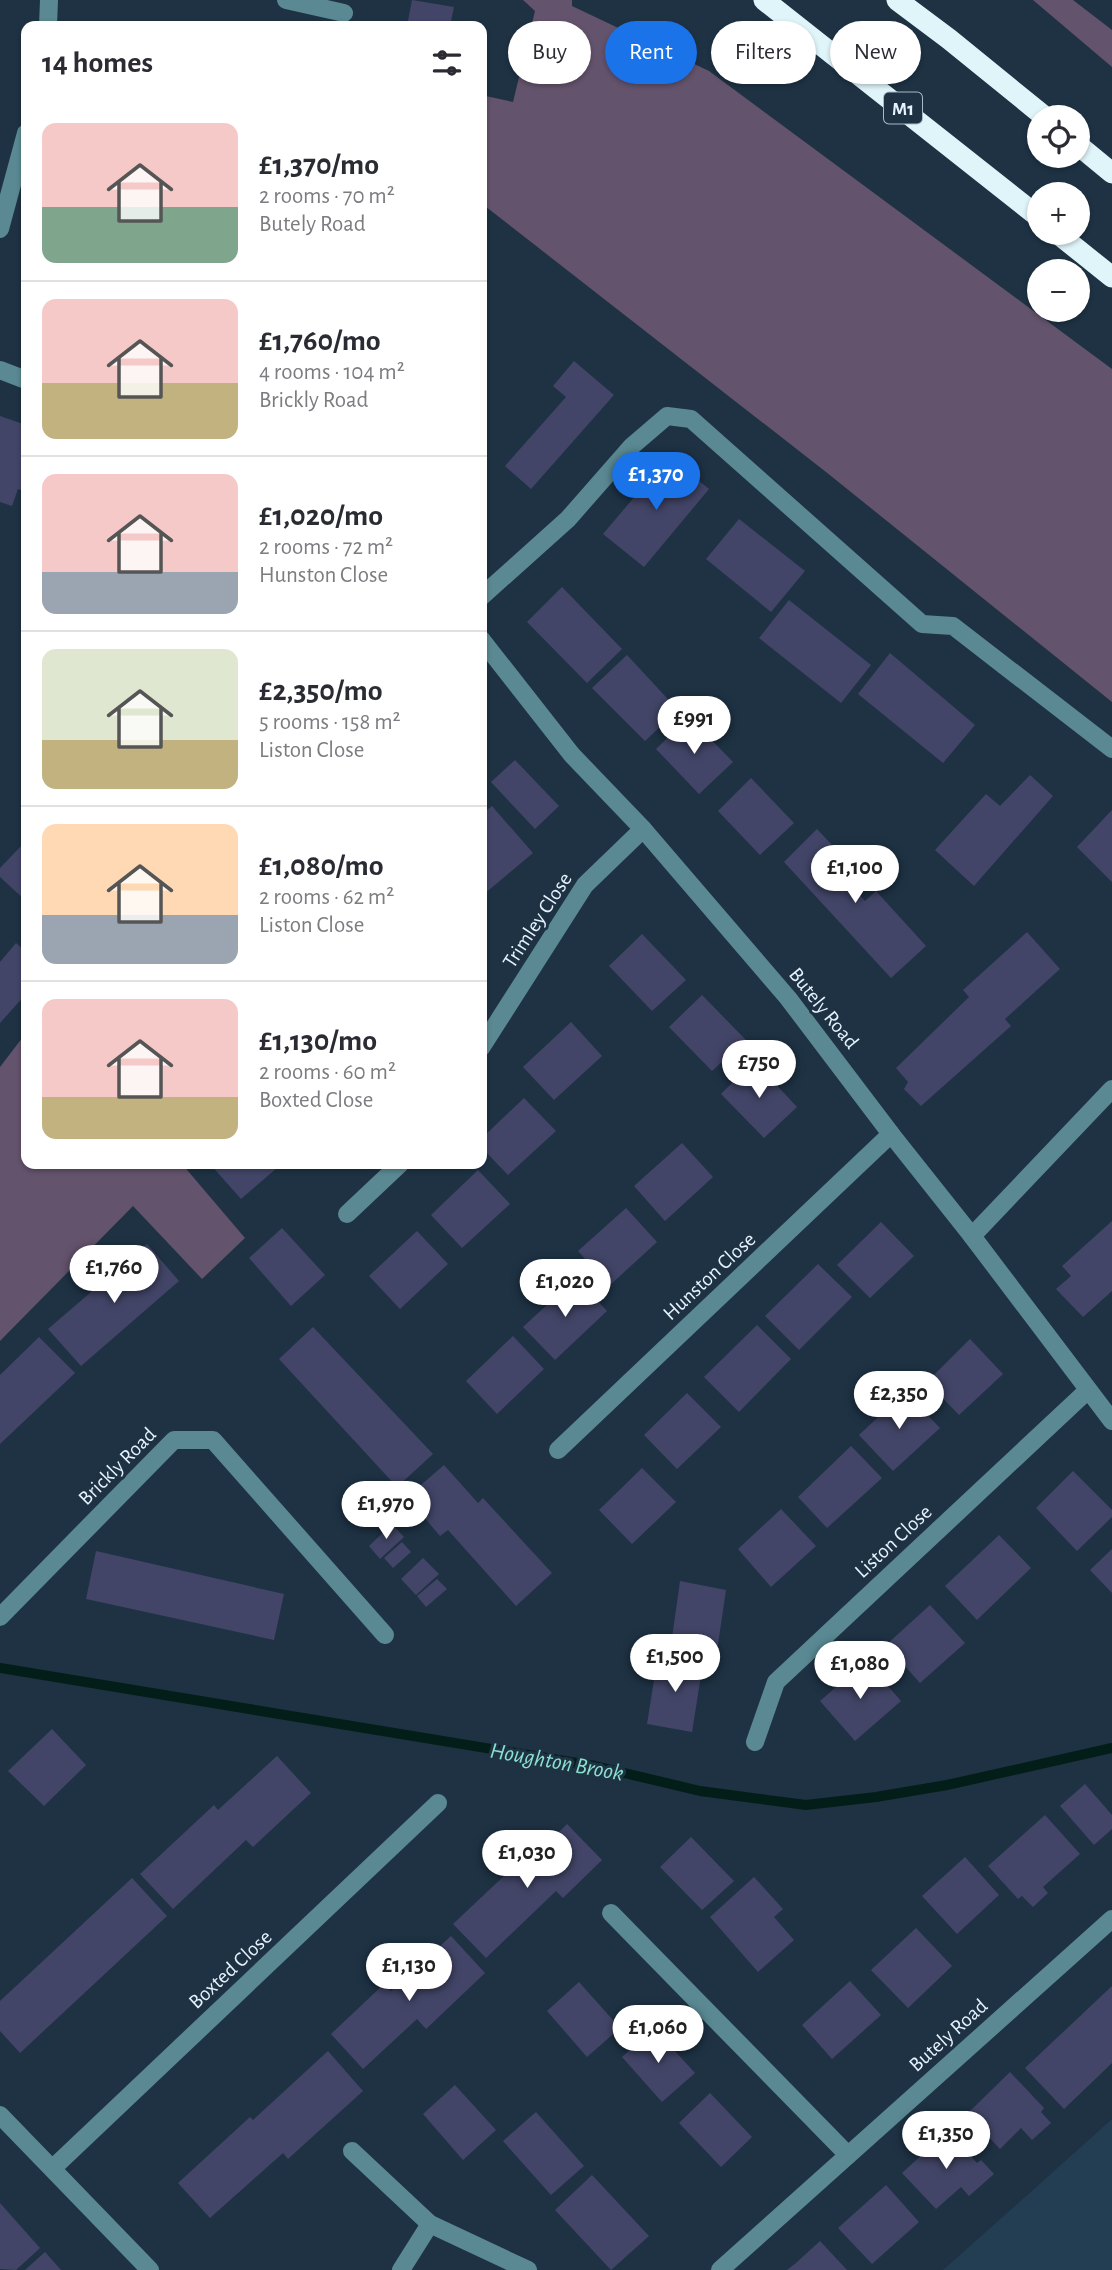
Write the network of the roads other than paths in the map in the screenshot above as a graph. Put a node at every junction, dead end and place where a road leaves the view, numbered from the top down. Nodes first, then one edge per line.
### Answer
1 (49, 0) edge
2 (286, 0) edge
3 (764, 0) edge
4 (897, 0) edge
5 (344, 13) dead end
6 (48, 21) edge
7 (1030, 105) edge
8 (21, 151) edge
9 (1090, 155) edge
10 (1112, 173) edge
11 (1027, 208) edge
12 (0, 229) edge
13 (1072, 245) edge
14 (1112, 277) edge
15 (0, 370) edge
16 (21, 378) edge
17 (487, 592) edge
18 (487, 647) edge
19 (1112, 749) edge
20 (643, 829) junction
21 (487, 1039) edge
22 (1112, 1089) edge
23 (891, 1134) junction
24 (395, 1169) edge
25 (347, 1214) dead end
26 (972, 1236) junction
27 (1088, 1390) junction
28 (1112, 1421) edge
29 (558, 1450) dead end
30 (0, 1617) edge
31 (385, 1635) dead end
32 (755, 1742) dead end
33 (438, 1803) dead end
34 (611, 1913) dead end
35 (1112, 1919) edge
36 (0, 2115) edge
37 (352, 2151) dead end
38 (848, 2155) junction
39 (52, 2168) junction
40 (430, 2224) junction
41 (150, 2270) edge
42 (401, 2270) edge
43 (528, 2270) edge
44 (720, 2270) edge

1 - 6 street
2 - 5 street
3 - 11 highway, M1
4 - 7 highway
8 - 12 street
9 - 10 highway
13 - 14 highway
15 - 16 street
17 - 19 street
18 - 20 street, Butely Road
20 - 21 street, Trimley Close
20 - 23 street, Butely Road
22 - 26 street
23 - 26 street, Butely Road
23 - 29 street, Hunston Close
24 - 25 street
26 - 27 street, Butely Road
27 - 28 street, Butely Road
27 - 32 street, Liston Close
30 - 31 street, Brickly Road
33 - 39 street, Boxted Close
34 - 38 street
35 - 38 street, Butely Road
36 - 39 street
37 - 40 street
38 - 44 street, Butely Road
39 - 41 street
40 - 42 street
40 - 43 street

